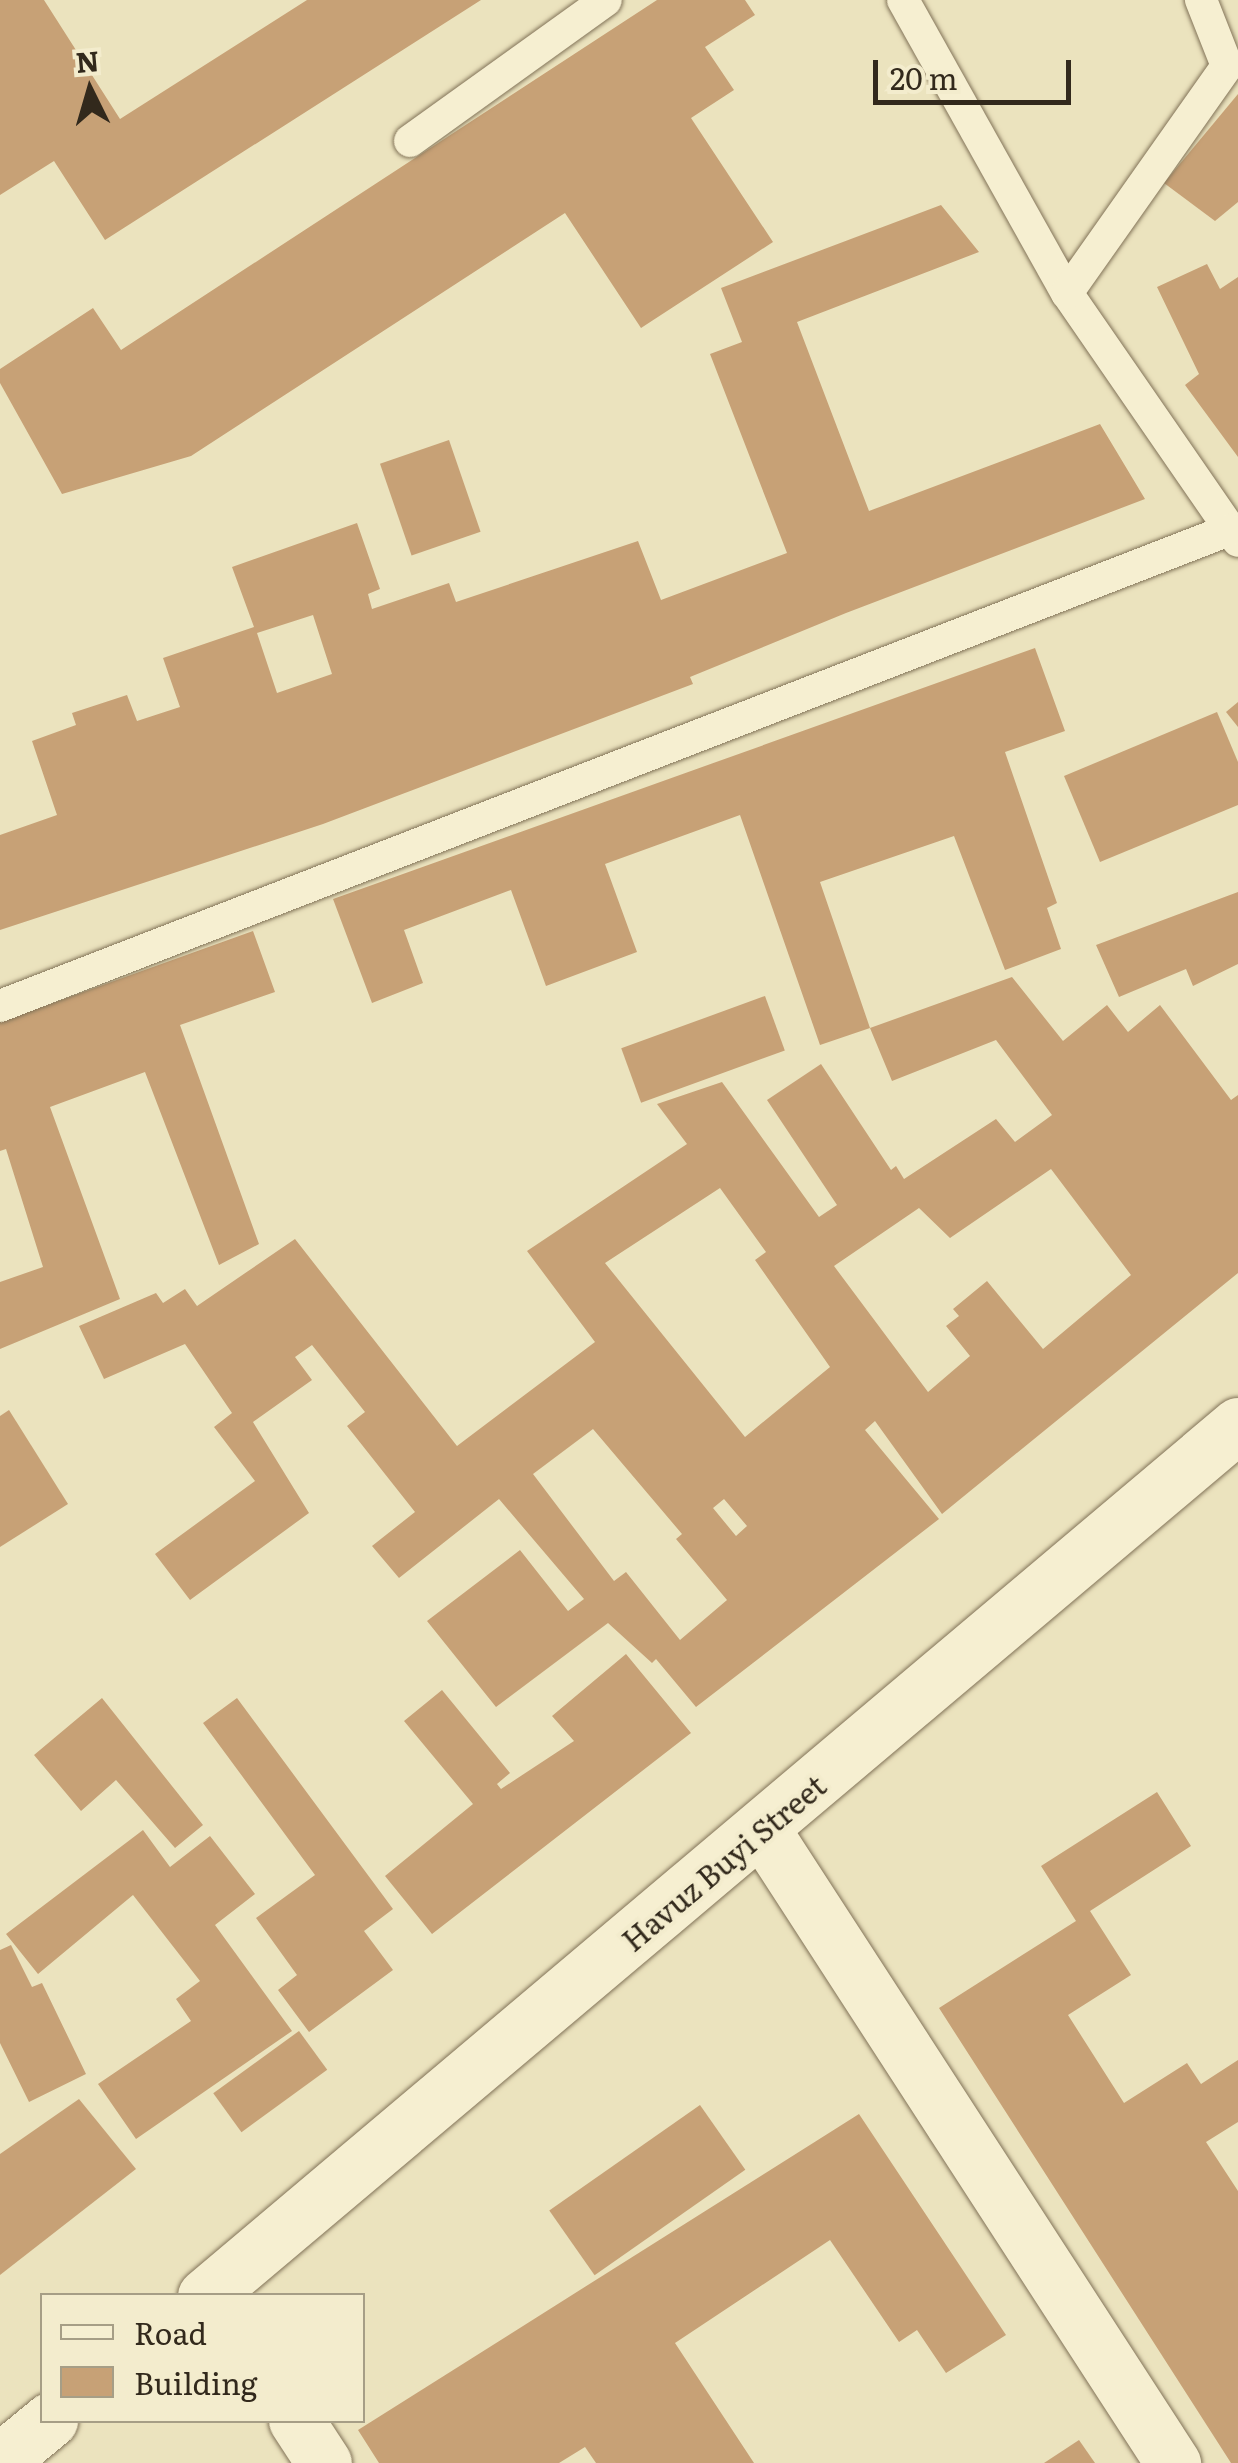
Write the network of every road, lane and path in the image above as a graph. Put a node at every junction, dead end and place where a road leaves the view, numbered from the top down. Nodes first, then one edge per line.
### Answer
1 (606, 0) edge
2 (903, 0) edge
3 (1201, 0) edge
4 (410, 141) dead end
5 (1067, 293) junction
6 (1234, 536) edge
7 (0, 1006) edge
8 (1238, 1425) edge
9 (762, 1829) junction
10 (211, 2293) edge
11 (46, 2423) edge
12 (298, 2423) edge
13 (0, 2461) edge
14 (324, 2463) edge
15 (1172, 2463) edge

1 - 4 lane
2 - 5 lane
3 - 5 lane
5 - 6 lane
6 - 7 lane
8 - 9 main road, Havuz Buyi Street
9 - 10 main road, Havuz Buyi Street
9 - 15 main road
11 - 13 main road
12 - 14 main road

